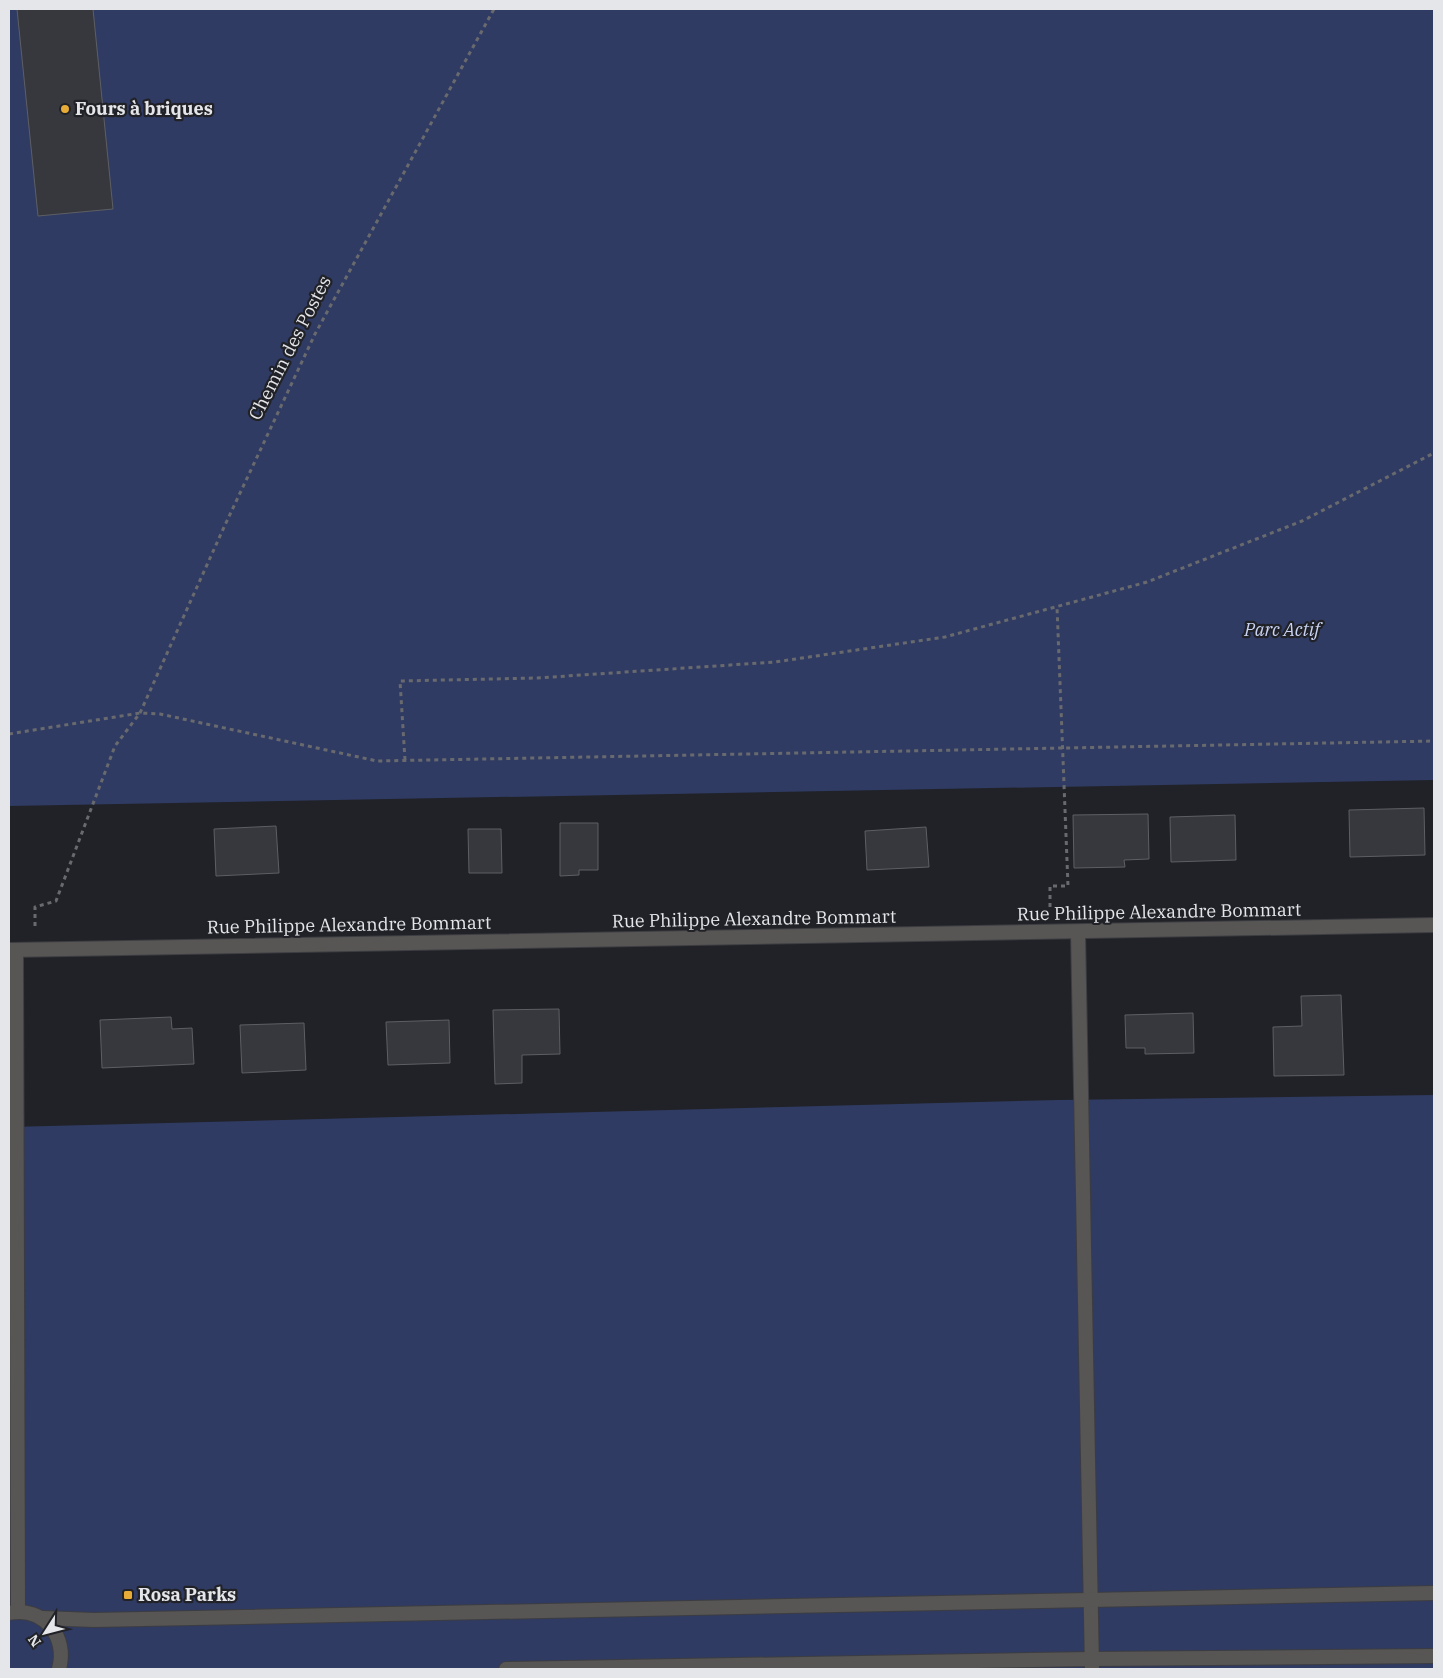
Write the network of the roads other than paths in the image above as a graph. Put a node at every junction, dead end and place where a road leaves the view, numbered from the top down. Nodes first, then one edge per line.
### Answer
1 (1434, 925) edge
2 (1078, 932) junction
3 (12, 950) edge
4 (13, 1294) edge
5 (1434, 1593) edge
6 (1090, 1600) junction
7 (13, 1612) edge
8 (42, 1618) junction
9 (1434, 1656) edge
10 (1092, 1664) edge
11 (59, 1669) edge
12 (506, 1669) edge

1 - 2 street, Rue Philippe Alexandre Bommart
2 - 3 street, Rue Philippe Alexandre Bommart
2 - 6 street
3 - 4 street
4 - 7 street
5 - 6 street
6 - 8 street
6 - 10 street
7 - 8 street
8 - 11 street
9 - 10 street
10 - 12 street

